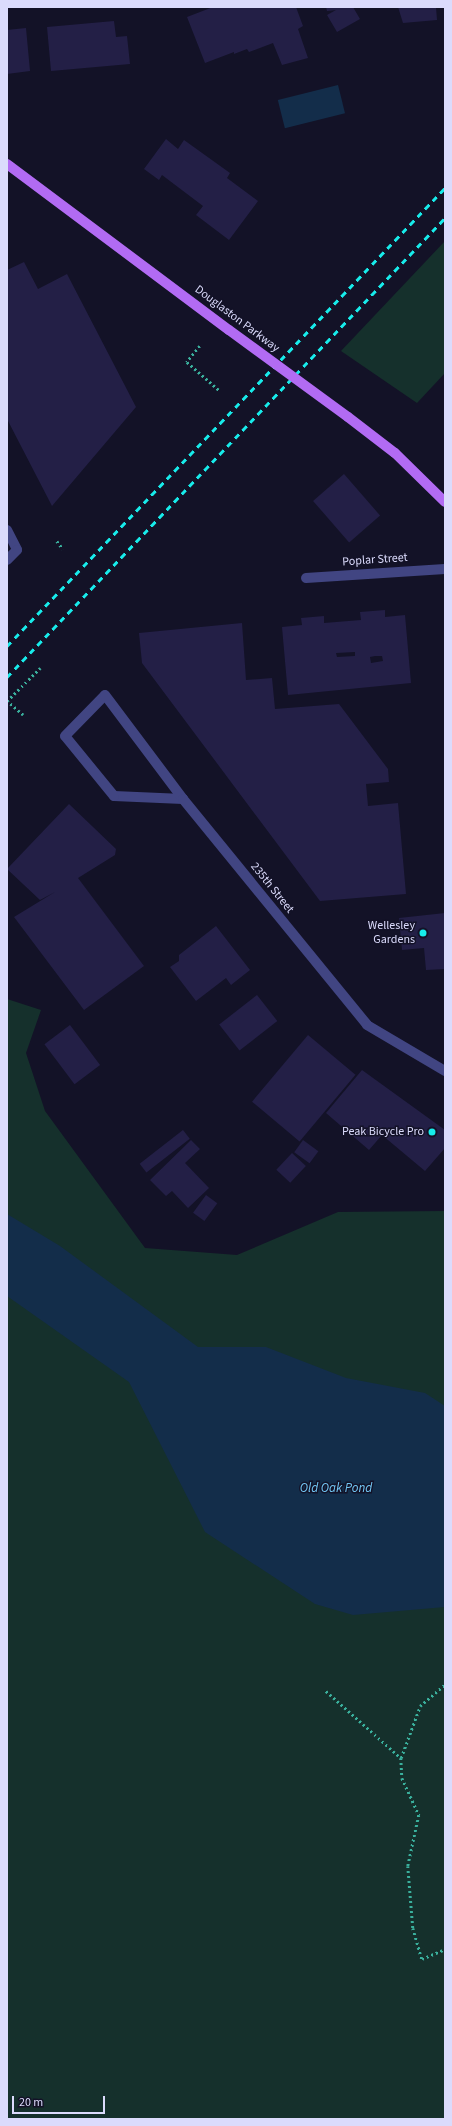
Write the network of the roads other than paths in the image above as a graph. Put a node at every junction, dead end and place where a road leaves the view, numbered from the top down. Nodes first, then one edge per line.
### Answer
1 (7, 164) edge
2 (445, 502) edge
3 (7, 530) edge
4 (7, 560) edge
5 (445, 568) edge
6 (306, 578) dead end
7 (183, 799) junction
8 (445, 1071) edge

1 - 2 main road, Douglaston Parkway, bridge
3 - 4 street
5 - 6 street, Poplar Street
7 - 7 street, 235th Street
7 - 8 street, 235th Street

